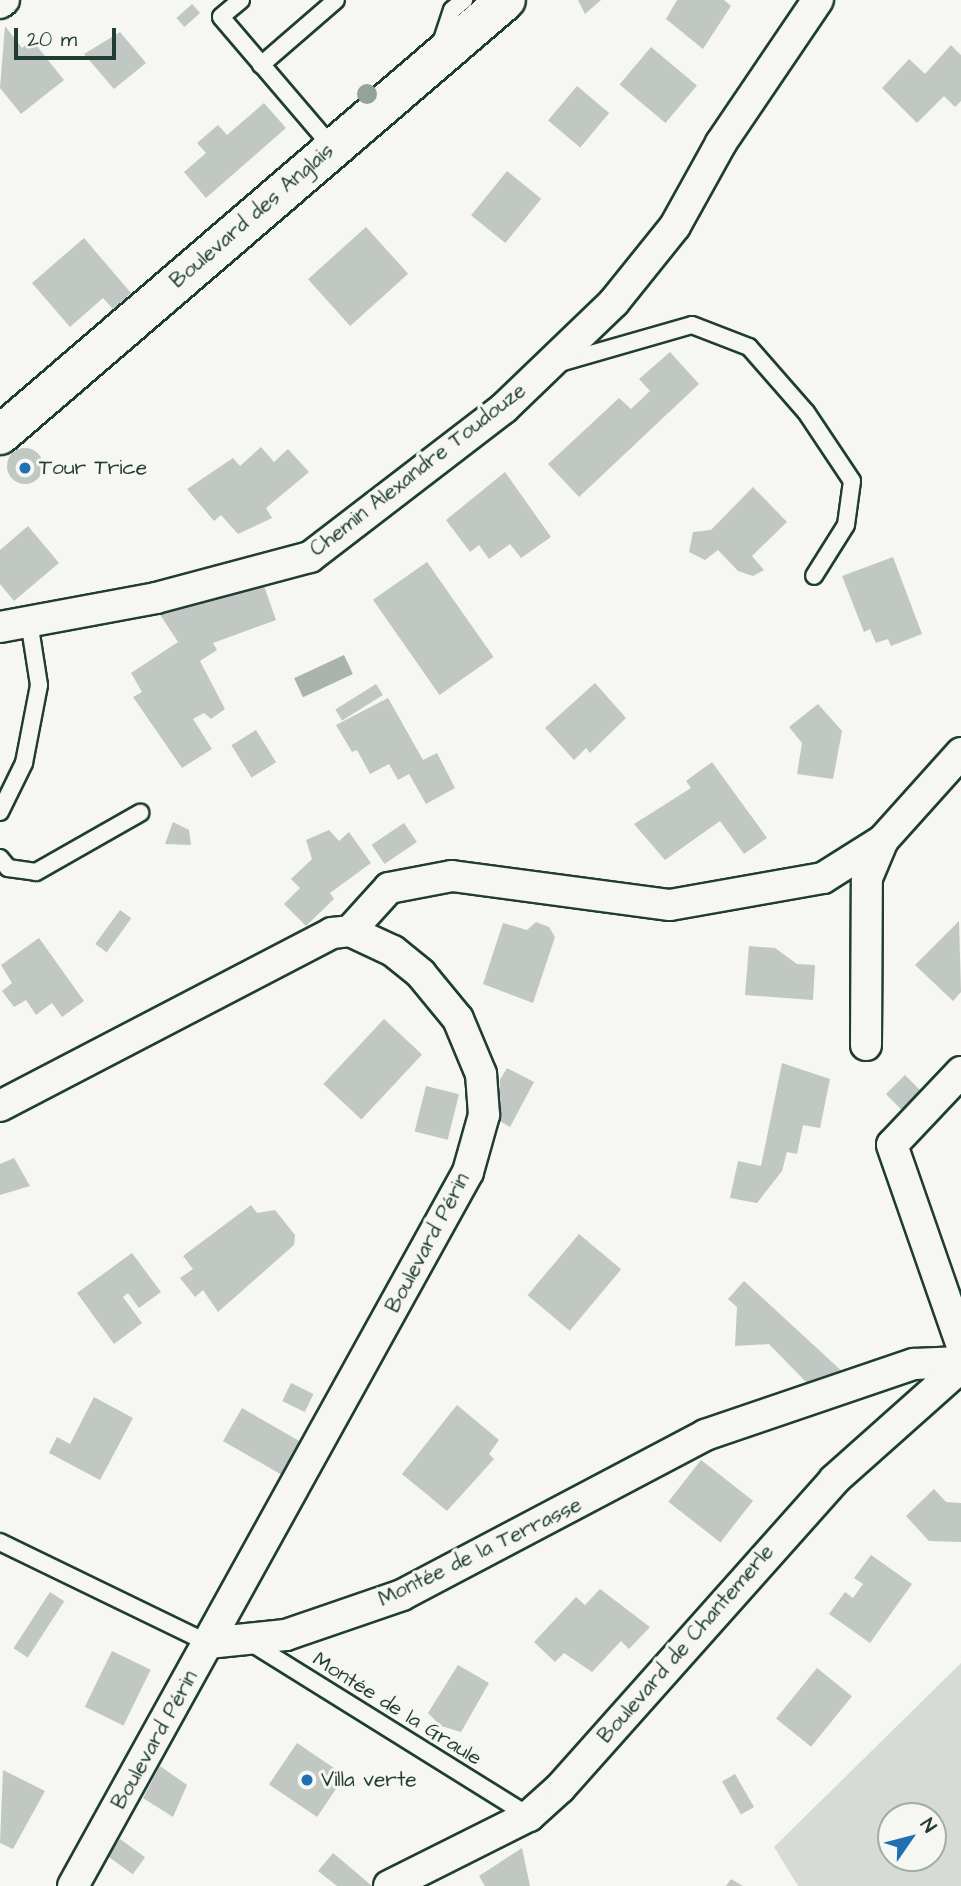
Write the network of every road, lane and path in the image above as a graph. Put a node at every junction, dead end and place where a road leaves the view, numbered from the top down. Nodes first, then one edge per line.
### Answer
1 (241, 0) edge
2 (336, 0) edge
3 (464, 0) edge
4 (506, 0) edge
5 (818, 0) edge
6 (437, 58) junction
7 (261, 65) junction
8 (332, 147) junction
9 (547, 367) junction
10 (0, 435) edge
11 (814, 576) dead end
12 (29, 621) junction
13 (0, 627) edge
14 (961, 753) edge
15 (0, 812) edge
16 (140, 813) dead end
17 (883, 840) junction
18 (0, 858) edge
19 (350, 931) junction
20 (866, 1045) dead end
21 (961, 1072) edge
22 (0, 1106) edge
23 (961, 1343) edge
24 (961, 1362) edge
25 (961, 1367) edge
26 (0, 1542) edge
27 (243, 1638) junction
28 (208, 1643) junction
29 (529, 1816) junction
30 (73, 1886) edge
31 (389, 1886) edge

1 - 7 lane
2 - 7 lane
3 - 6 lane
4 - 6 street, Boulevard des Anglais
5 - 9 street, Chemin Alexandre Toudouze
6 - 8 street, Boulevard des Anglais
7 - 8 lane
8 - 10 street, Boulevard des Anglais
9 - 11 lane
9 - 12 street, Chemin Alexandre Toudouze
12 - 13 street, Chemin Alexandre Toudouze
12 - 15 lane
14 - 17 street
16 - 18 lane
17 - 19 street
17 - 20 street
19 - 22 street
19 - 28 street, Boulevard Périn
21 - 23 street
24 - 27 street, Montée de la Terrasse
25 - 29 street, Boulevard de Chantemerle
26 - 28 lane
27 - 28 street, Montée de la Terrasse
27 - 29 lane, Montée de la Graule
28 - 30 street, Boulevard Périn
29 - 31 street, Boulevard de Chantemerle

